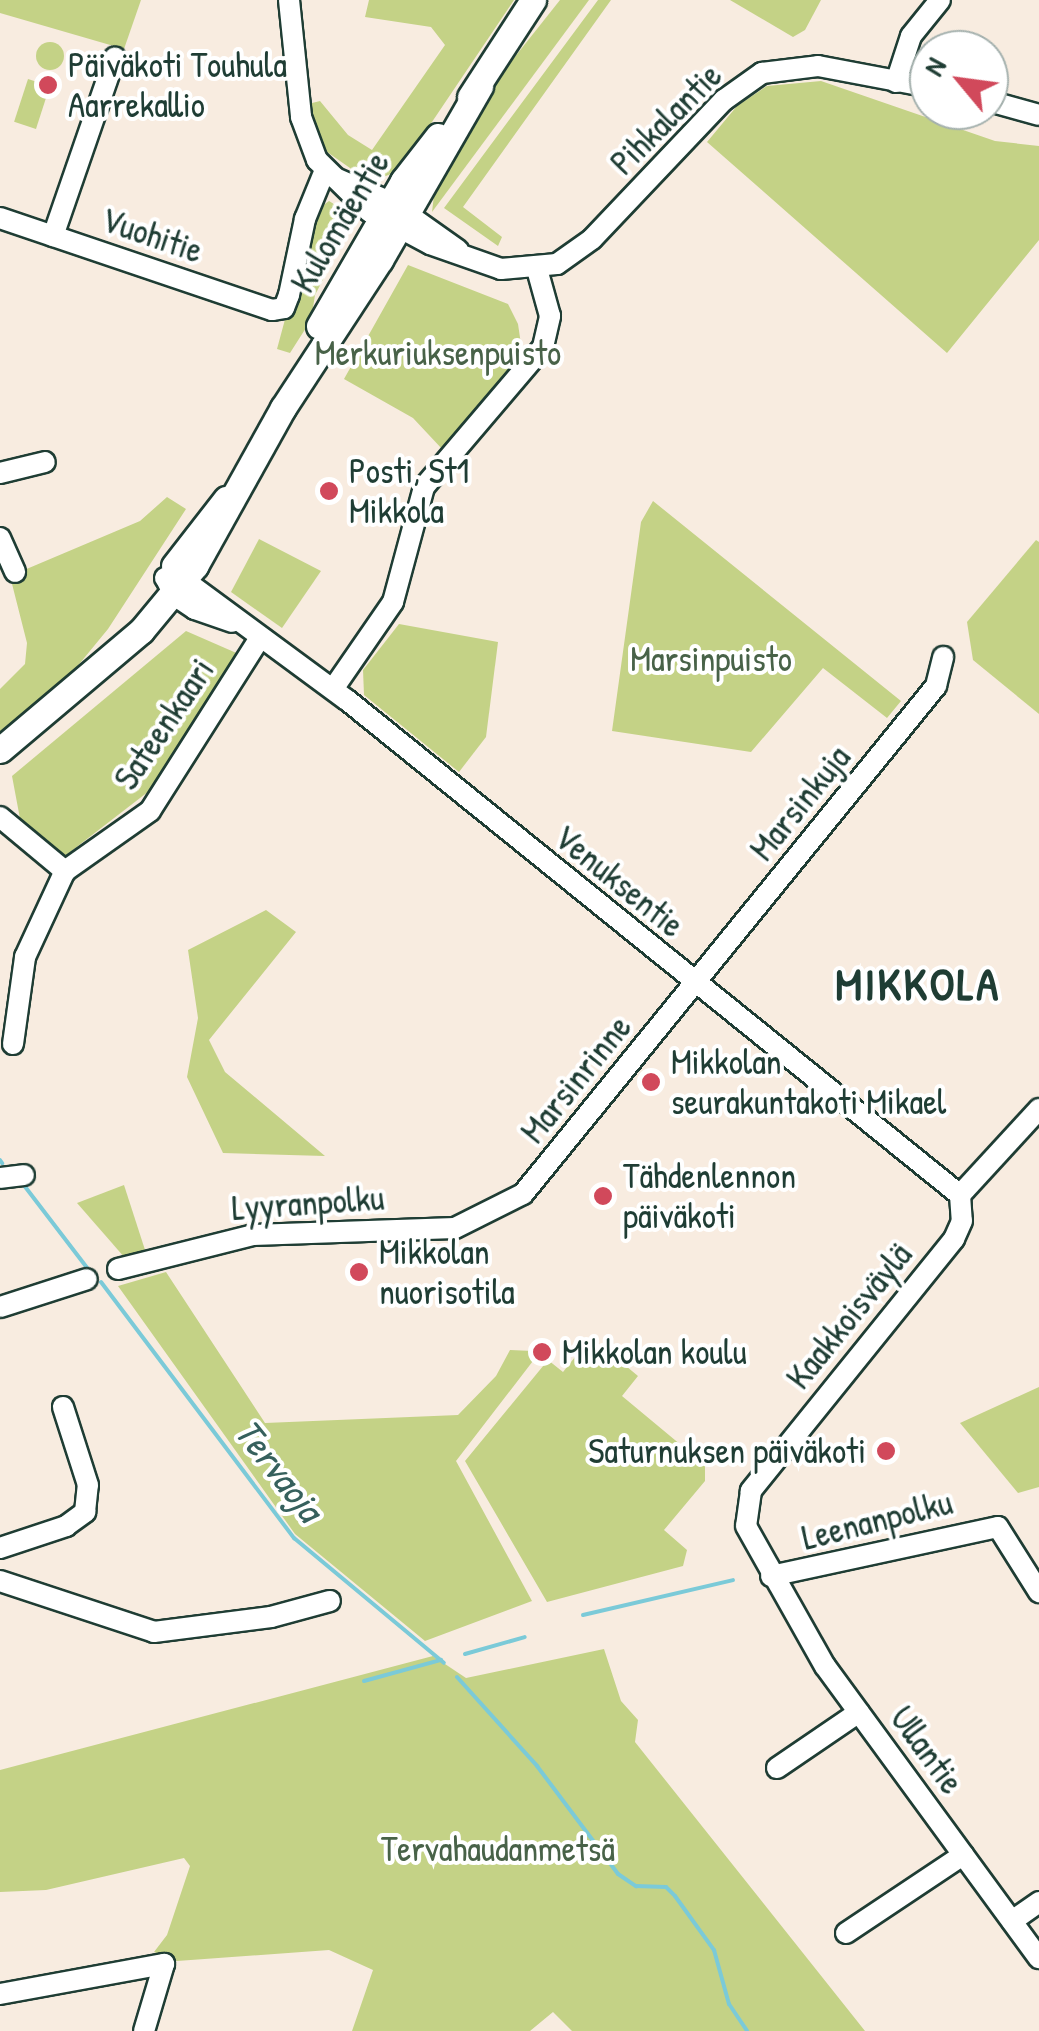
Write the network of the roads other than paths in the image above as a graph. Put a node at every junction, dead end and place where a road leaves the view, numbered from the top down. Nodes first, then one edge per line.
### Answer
1 (288, 0) edge
2 (534, 0) edge
3 (547, 0) edge
4 (940, 0) edge
5 (116, 56) dead end
6 (487, 76) junction
7 (896, 82) junction
8 (909, 84) edge
9 (1009, 106) edge
10 (1039, 114) edge
11 (330, 174) junction
12 (394, 215) junction
13 (1, 222) edge
14 (53, 236) junction
15 (537, 269) junction
16 (46, 462) dead end
17 (0, 474) edge
18 (0, 538) edge
19 (15, 572) dead end
20 (174, 584) junction
21 (259, 638) junction
22 (943, 657) dead end
23 (333, 690) junction
24 (0, 750) edge
25 (0, 817) edge
26 (65, 871) junction
27 (695, 984) junction
28 (12, 1044) dead end
29 (1039, 1109) edge
30 (24, 1175) dead end
31 (0, 1178) edge
32 (960, 1195) junction
33 (500, 1206) joint
34 (118, 1270) dead end
35 (87, 1280) dead end
36 (0, 1307) edge
37 (63, 1407) dead end
38 (0, 1548) edge
39 (771, 1576) junction
40 (0, 1581) edge
41 (1039, 1592) edge
42 (330, 1600) dead end
43 (859, 1712) junction
44 (777, 1768) dead end
45 (962, 1855) junction
46 (1039, 1902) edge
47 (1012, 1921) junction
48 (846, 1933) dead end
49 (1039, 1958) edge
50 (0, 1994) edge
51 (144, 2031) edge

1 - 11 street
2 - 6 main road, Kulomäentie
3 - 6 main road, Kulomäentie
4 - 7 street
5 - 14 street
6 - 12 main road, Kulomäentie
7 - 8 street, Pihkalantie
7 - 15 street, Pihkalantie
9 - 10 street
11 - 12 street
11 - 14 street, Vuohitie
12 - 15 street
12 - 20 main road, Kulomäentie
13 - 14 street, Vuohitie
15 - 23 street
16 - 17 street
18 - 19 street
20 - 21 street, Venuksentie
20 - 24 main road, Kulomäentie
21 - 23 street, Venuksentie
21 - 26 street, Sateenkaari
22 - 27 street, Marsinkuja
23 - 27 street, Venuksentie
25 - 26 street
26 - 28 street, Sateenkaari
27 - 32 street, Venuksentie
27 - 33 street, Marsinrinne
29 - 32 street
30 - 31 street
32 - 39 street, Kaakkoisväylä
33 - 34 street, Lyyranpolku
35 - 36 street
37 - 38 street
39 - 41 street, Leenanpolku
39 - 43 street, Ullantie
40 - 42 street
43 - 44 street
43 - 45 street, Ullantie
45 - 47 street, Ullantie
45 - 48 street
46 - 47 street
47 - 49 street, Ullantie
50 - 51 street

